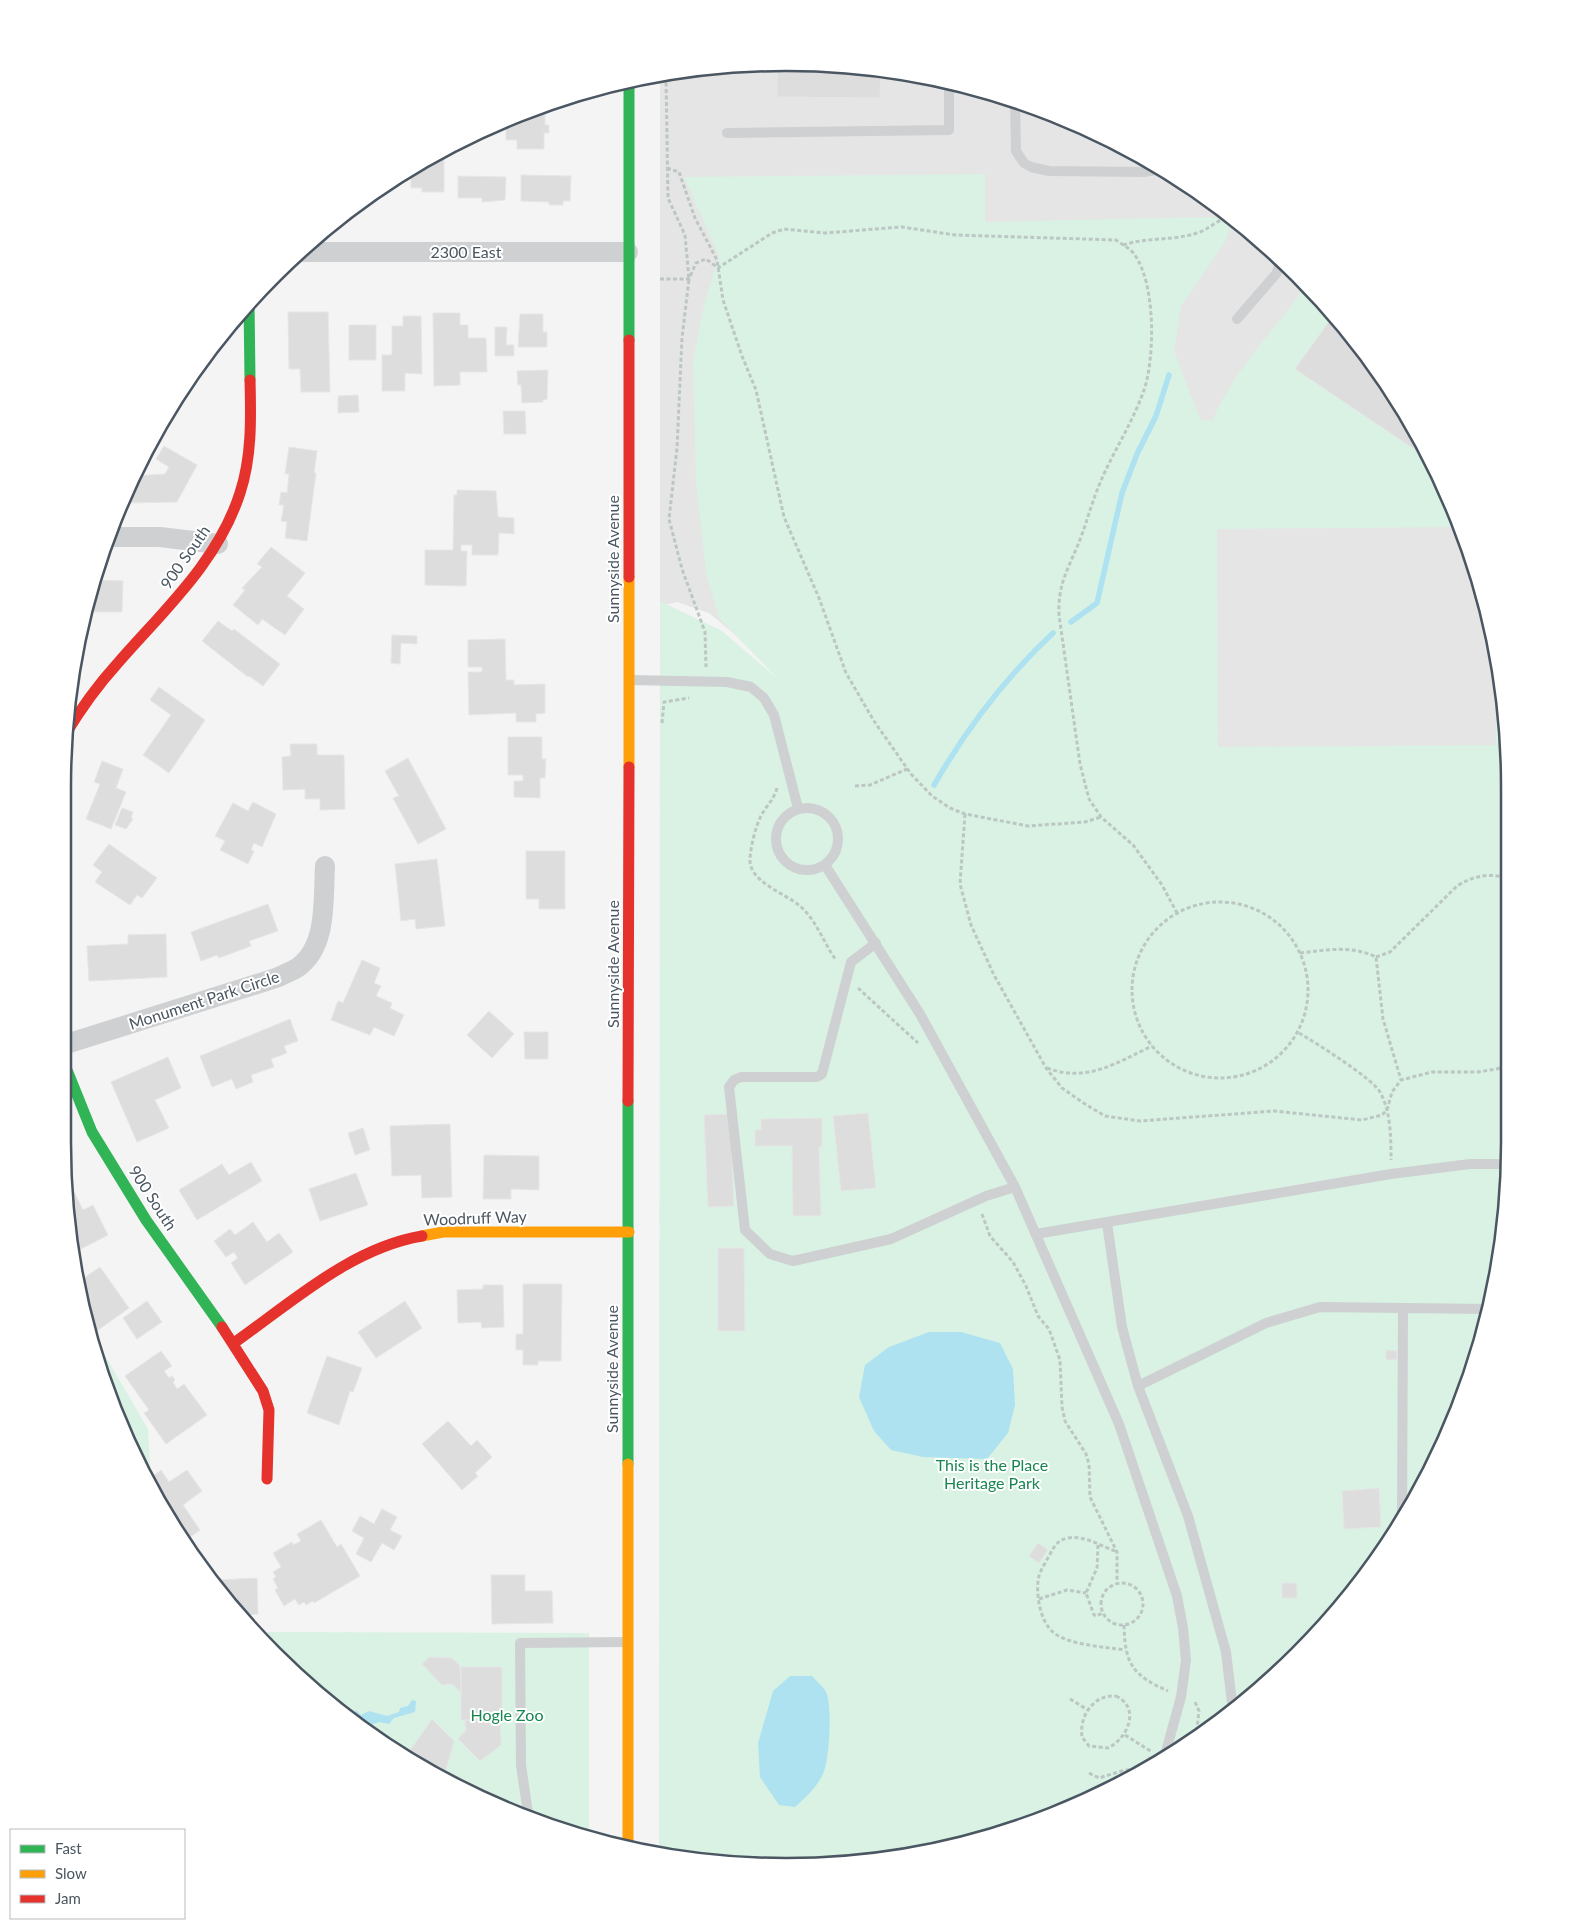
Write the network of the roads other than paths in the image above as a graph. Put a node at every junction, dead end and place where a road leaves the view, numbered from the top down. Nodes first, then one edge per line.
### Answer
1 (629, 89) edge
2 (949, 91) edge
3 (1015, 109) edge
4 (727, 133) dead end
5 (1149, 171) edge
6 (312, 252) edge
7 (628, 252) junction
8 (1278, 269) edge
9 (249, 315) edge
10 (1237, 319) dead end
11 (116, 537) edge
12 (218, 544) junction
13 (629, 680) junction
14 (75, 718) edge
15 (798, 808) junction
16 (325, 866) dead end
17 (824, 866) junction
18 (876, 944) junction
19 (71, 1042) edge
20 (71, 1080) edge
21 (1500, 1164) edge
22 (1015, 1187) junction
23 (1107, 1223) junction
24 (629, 1232) junction
25 (1036, 1234) junction
26 (1403, 1308) junction
27 (1481, 1309) edge
28 (234, 1343) junction
29 (1138, 1386) junction
30 (267, 1479) dead end
31 (1402, 1505) edge
32 (628, 1642) junction
33 (1231, 1702) edge
34 (1163, 1750) edge
35 (527, 1809) edge
36 (628, 1839) edge

1 - 7 main road, Sunnyside Avenue
2 - 4 lane
3 - 5 lane
6 - 7 street, 2300 East
7 - 13 main road, Sunnyside Avenue
8 - 10 lane
9 - 12 main road, 900 South
11 - 12 street
12 - 14 main road, 900 South
13 - 15 lane
13 - 24 main road, Sunnyside Avenue
15 - 17 lane
15 - 17 lane
16 - 19 street, Monument Park Circle
17 - 18 lane
18 - 22 lane
18 - 22 lane
20 - 28 main road, 900 South
21 - 23 lane
22 - 25 lane
23 - 25 lane
23 - 29 lane
24 - 28 main road, Woodruff Way
24 - 32 main road, Sunnyside Avenue
25 - 34 lane
26 - 27 lane
26 - 29 lane
26 - 31 lane
28 - 30 main road, 900 South
29 - 33 lane
32 - 35 lane
32 - 36 main road, Sunnyside Avenue

